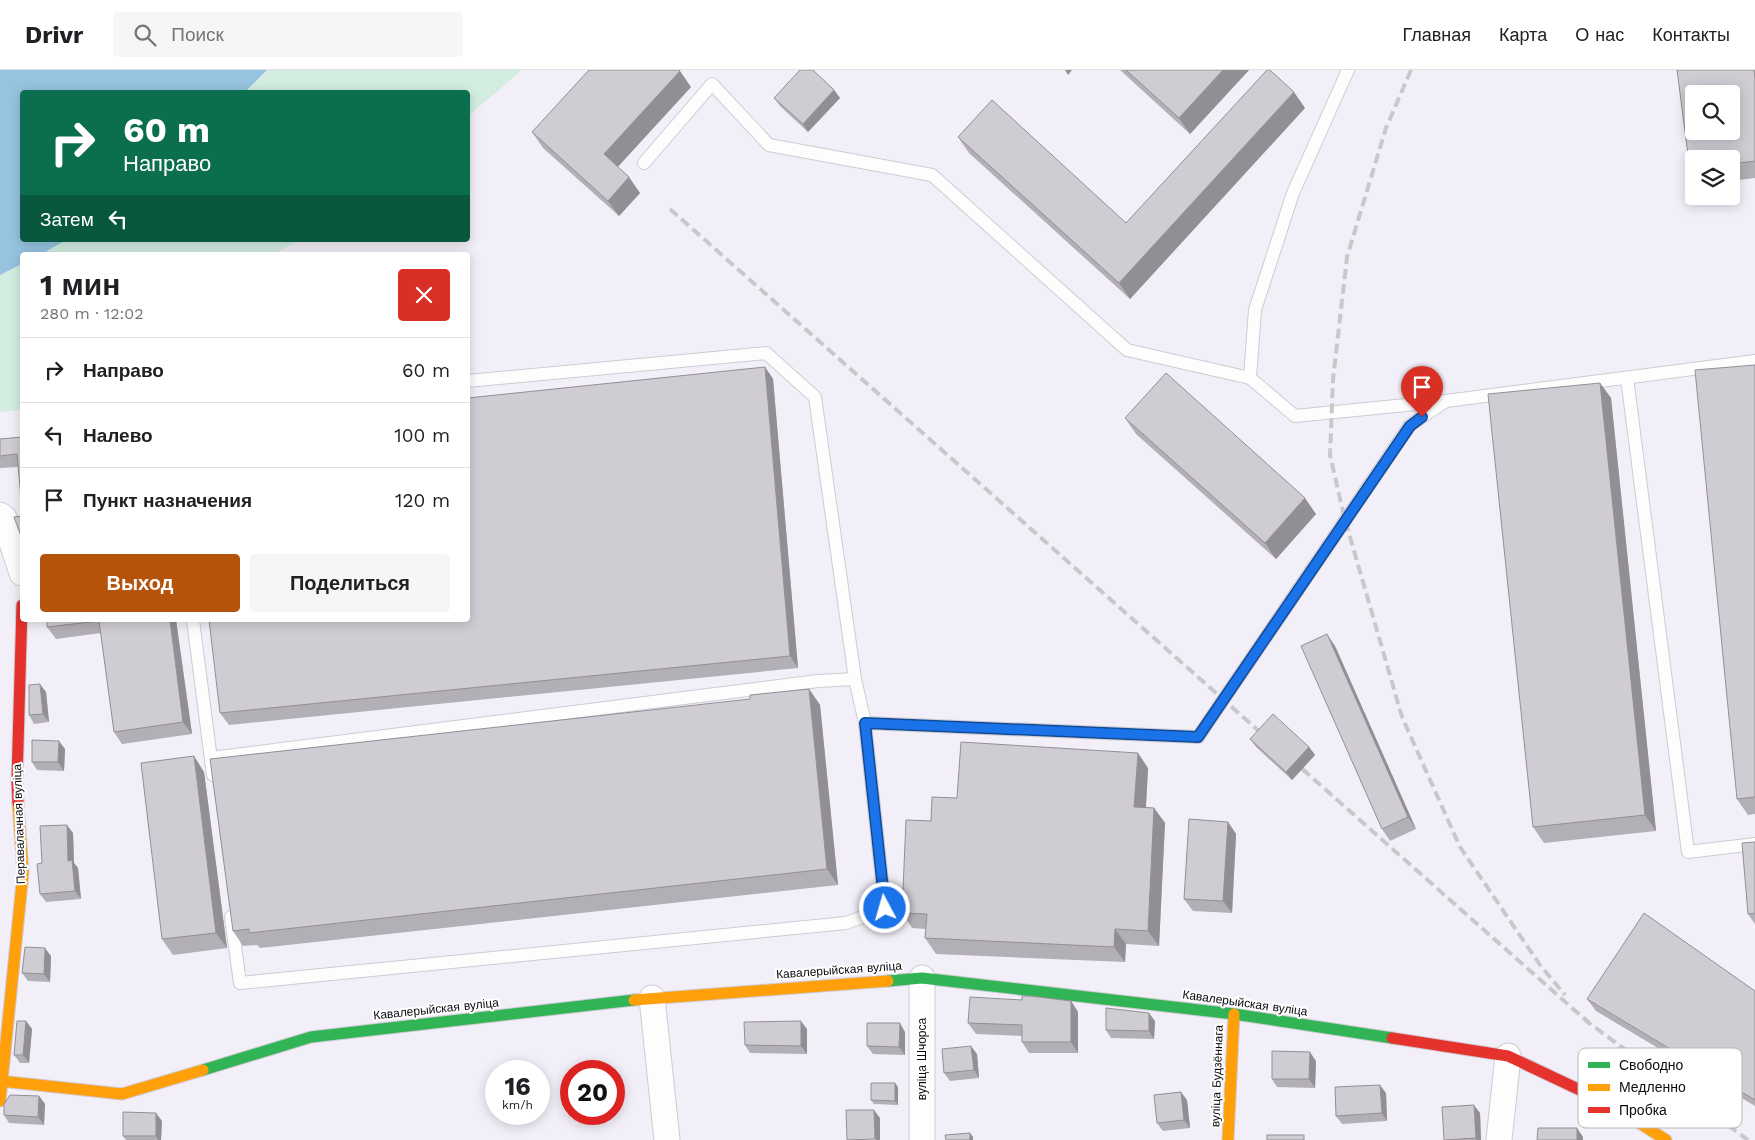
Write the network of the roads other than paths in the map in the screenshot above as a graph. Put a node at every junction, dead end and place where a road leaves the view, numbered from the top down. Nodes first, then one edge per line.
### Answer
1 (1348, 70) edge
2 (644, 162) dead end
3 (1755, 361) edge
4 (1250, 378) junction
5 (1627, 378) junction
6 (470, 381) edge
7 (1446, 401) junction
8 (0, 515) edge
9 (20, 566) edge
10 (21, 622) edge
11 (193, 622) edge
12 (855, 679) junction
13 (865, 723) junction
14 (211, 758) junction
15 (215, 787) edge
16 (1755, 844) edge
17 (230, 904) edge
18 (922, 978) junction
19 (652, 998) junction
20 (1234, 1014) junction
21 (1508, 1056) junction
22 (2, 1081) edge
23 (1578, 1089) edge
24 (0, 1102) edge
25 (1647, 1128) edge
26 (667, 1140) edge
27 (922, 1140) edge
28 (1228, 1140) edge
29 (1499, 1140) edge
30 (1666, 1140) edge

1 - 4 lane
2 - 4 lane
3 - 5 lane
4 - 7 lane
5 - 7 lane
5 - 16 lane
6 - 12 lane
7 - 13 lane
8 - 9 street
10 - 22 street, Перавалачная вуліца
11 - 14 lane
12 - 13 lane
12 - 14 lane
13 - 17 lane
14 - 15 lane
18 - 19 street, Кавалерыйская вуліца
18 - 20 street, Кавалерыйская вуліца
18 - 27 street, вуліца Шчорса
19 - 22 street, Кавалерыйская вуліца
19 - 26 street
20 - 21 street, Кавалерыйская вуліца
20 - 28 street, вуліца Будзённага
21 - 23 street, Кавалерыйская вуліца
21 - 29 street
22 - 24 street, Перавалачная вуліца
25 - 30 street, Кавалерыйская вуліца

